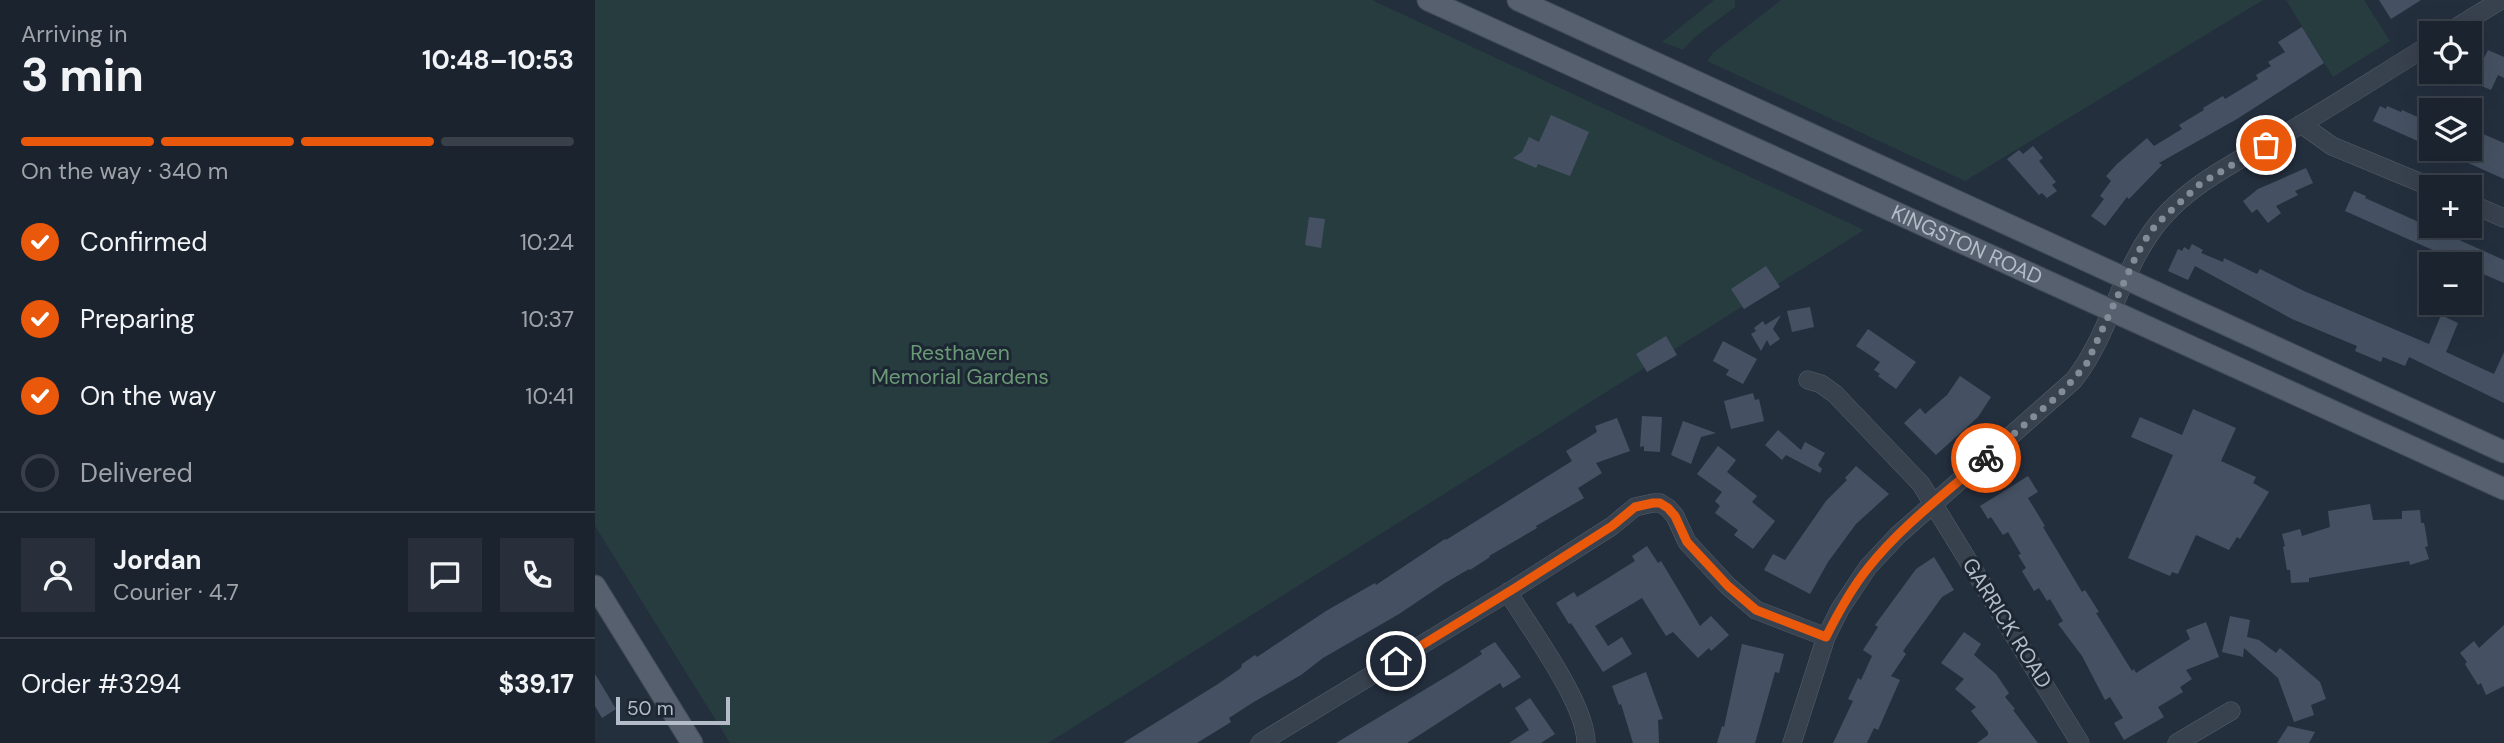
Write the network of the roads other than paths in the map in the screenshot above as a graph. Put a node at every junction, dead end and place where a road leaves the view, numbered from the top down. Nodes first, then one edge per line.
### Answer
1 (1428, 0) edge
2 (1518, 0) edge
3 (2501, 0) edge
4 (2467, 21) edge
5 (2419, 51) edge
6 (2301, 124) junction
7 (2419, 182) edge
8 (2482, 209) edge
9 (2504, 218) edge
10 (2126, 277) junction
11 (2111, 310) junction
12 (1808, 380) dead end
13 (2504, 452) edge
14 (2504, 489) edge
15 (1933, 504) junction
16 (595, 586) edge
17 (1508, 592) junction
18 (601, 611) edge
19 (1826, 637) junction
20 (2231, 711) dead end
21 (692, 743) edge
22 (1260, 743) edge
23 (1585, 743) edge
24 (1792, 743) edge
25 (2080, 743) edge
26 (2177, 743) edge

1 - 11 main road, KINGSTON ROAD
2 - 10 main road, KINGSTON ROAD
3 - 4 street
5 - 6 street
6 - 7 street
6 - 10 street
8 - 9 street
10 - 11 street
10 - 13 main road, KINGSTON ROAD
11 - 14 main road, KINGSTON ROAD
11 - 15 street
12 - 15 street, GARRICK ROAD
15 - 19 street
15 - 25 street, GARRICK ROAD
16 - 18 main road
17 - 19 street
17 - 22 street
17 - 23 street
18 - 21 main road
19 - 24 street
20 - 26 street

